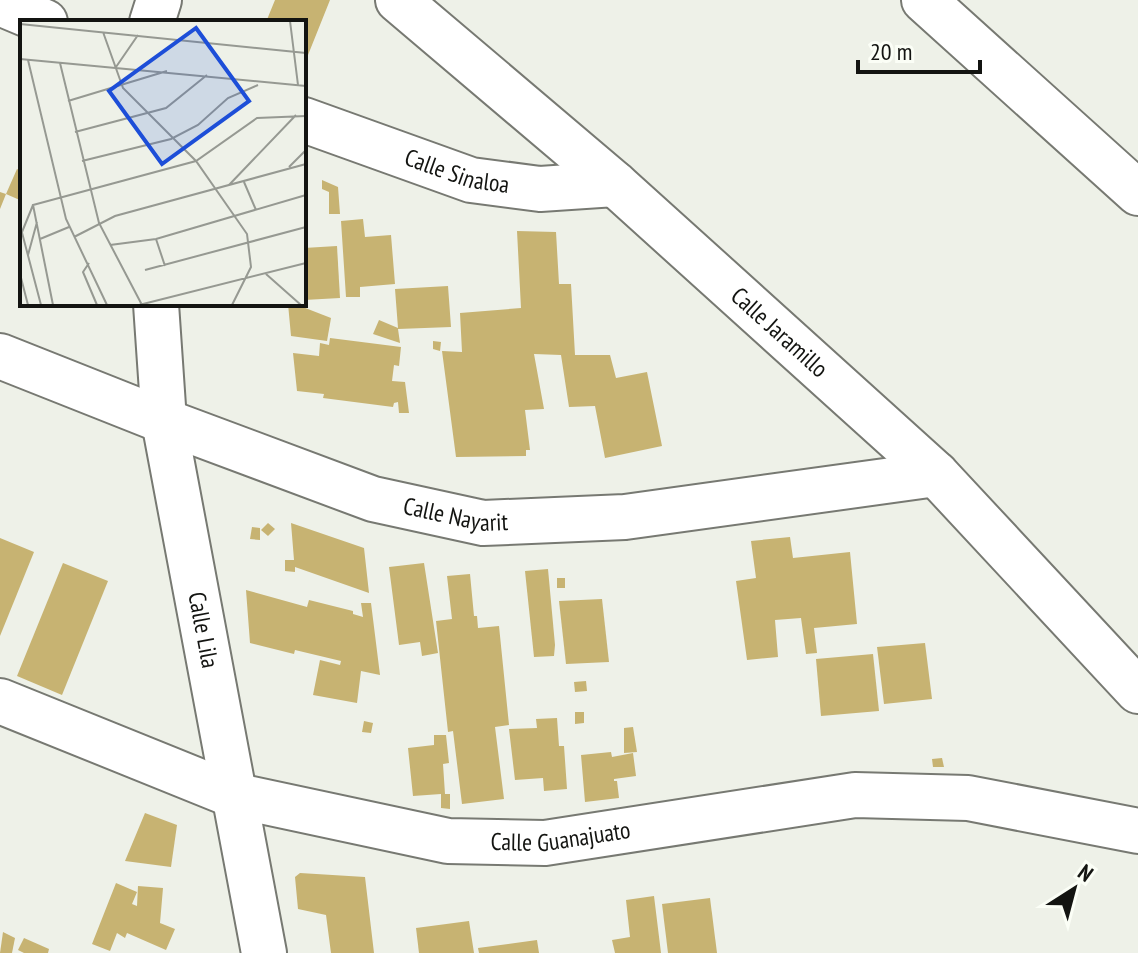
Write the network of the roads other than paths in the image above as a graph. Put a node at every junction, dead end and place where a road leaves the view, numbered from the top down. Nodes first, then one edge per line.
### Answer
1 (159, 0) edge
2 (398, 0) edge
3 (924, 0) edge
4 (0, 3) edge
5 (40, 20) edge
6 (153, 20) edge
7 (306, 121) edge
8 (615, 184) junction
9 (1138, 193) edge
10 (156, 306) edge
11 (0, 356) edge
12 (164, 421) junction
13 (936, 474) junction
14 (1138, 691) edge
15 (0, 701) edge
16 (233, 795) junction
17 (1138, 831) edge
18 (264, 953) edge

1 - 6 street
2 - 8 street, Calle Jaramillo
3 - 9 street
4 - 5 street
7 - 8 street, Calle Sinaloa
8 - 13 street, Calle Jaramillo
10 - 12 street, Calle Lila
11 - 12 street, Calle Nayarit
12 - 13 street, Calle Nayarit
12 - 16 street, Calle Lila
13 - 14 street, Calle Jaramillo
15 - 16 street, Calle Guanajuato
16 - 17 street, Calle Guanajuato
16 - 18 street, Calle Lila

